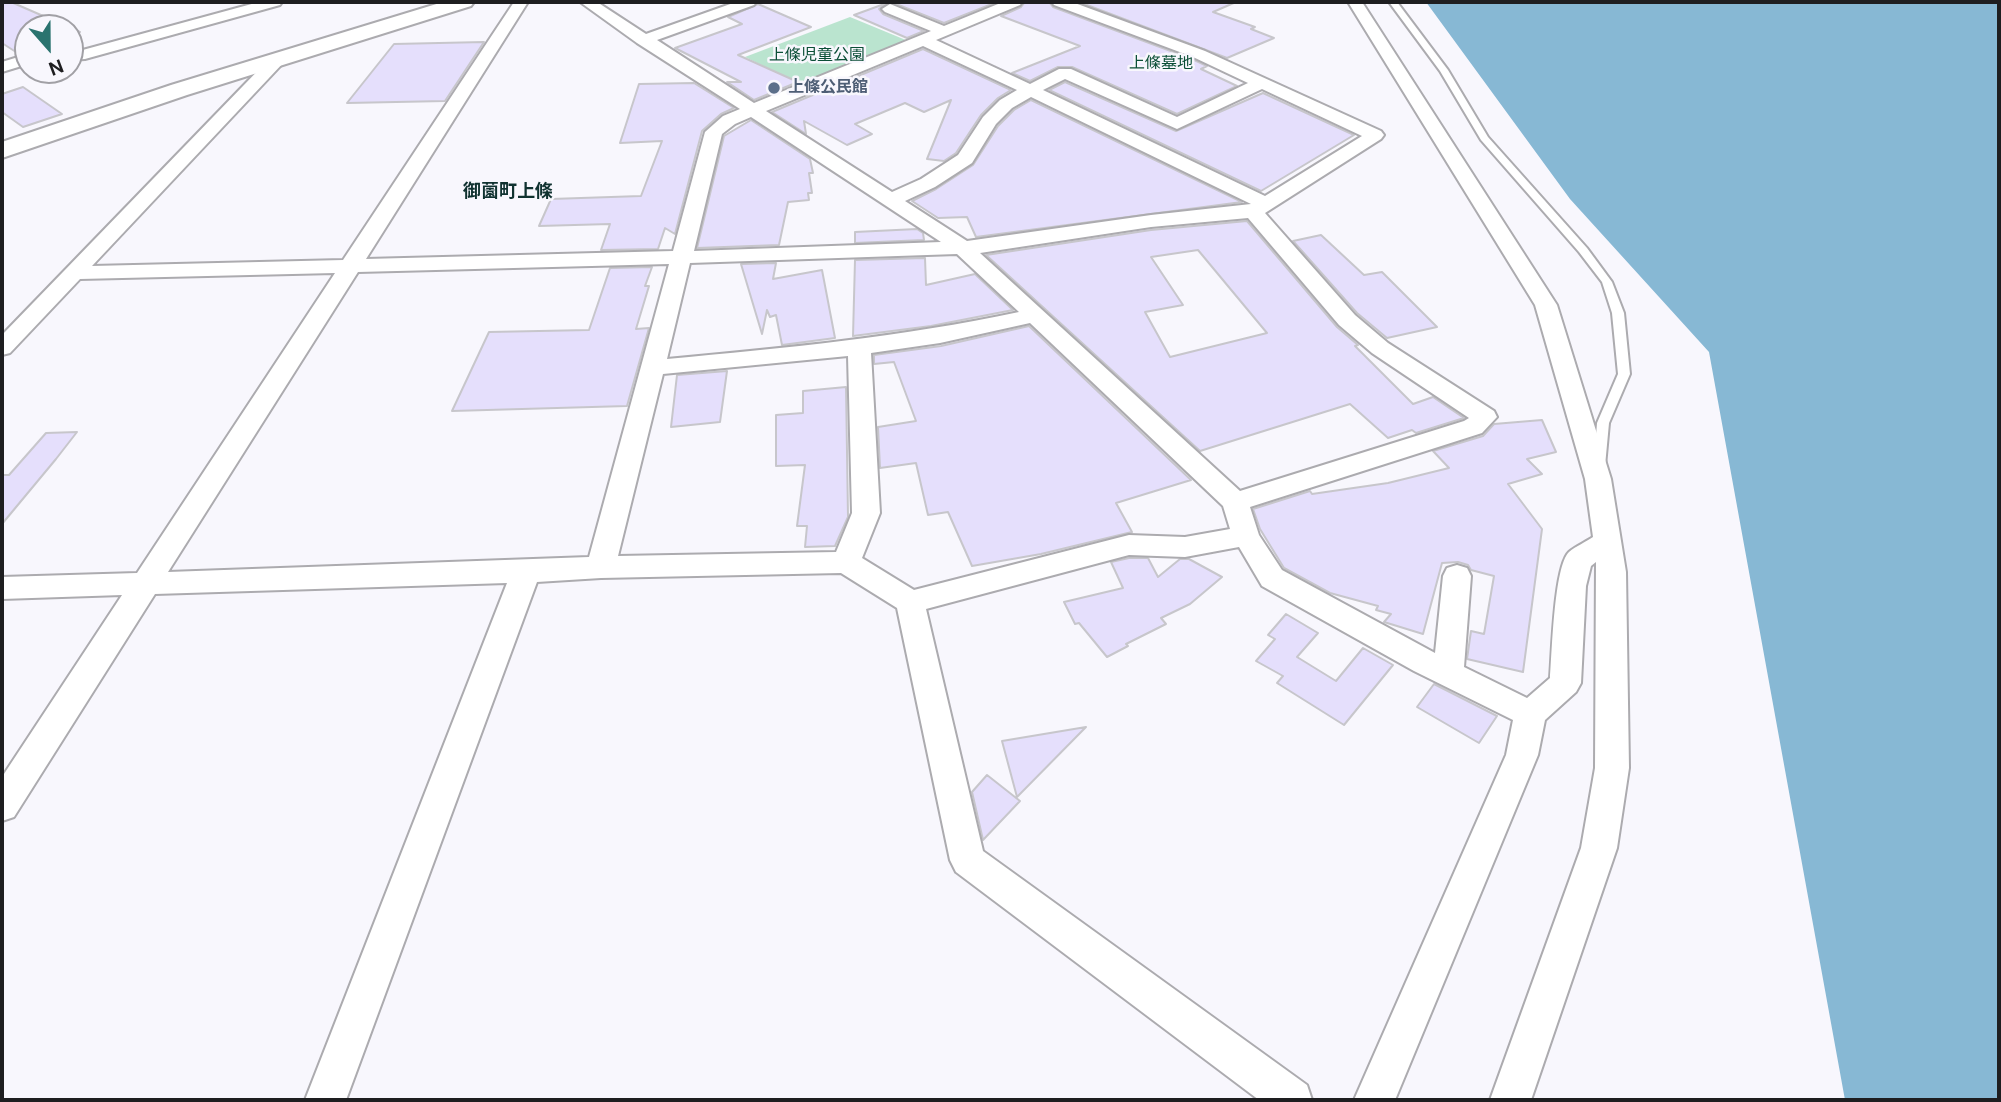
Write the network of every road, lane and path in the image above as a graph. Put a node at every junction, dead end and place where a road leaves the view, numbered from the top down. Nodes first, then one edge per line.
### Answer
1 (275, 2) edge
2 (464, 2) edge
3 (522, 2) edge
4 (587, 2) edge
5 (749, 2) edge
6 (1014, 2) edge
7 (1059, 2) edge
8 (1356, 2) edge
9 (1393, 2) edge
10 (890, 9) dead end
11 (946, 32) junction
12 (643, 40) junction
13 (925, 41) junction
14 (84, 55) edge
15 (279, 58) junction
16 (1261, 83) junction
17 (1030, 90) junction
18 (754, 110) junction
19 (2, 150) edge
20 (891, 200) junction
21 (1259, 208) junction
22 (962, 247) junction
23 (680, 260) junction
24 (352, 265) junction
25 (73, 273) junction
26 (1036, 315) junction
27 (2, 348) edge
28 (859, 348) junction
29 (652, 368) junction
30 (1598, 479) junction
31 (1235, 502) junction
32 (1246, 536) junction
33 (1607, 542) junction
34 (846, 562) junction
35 (601, 567) junction
36 (526, 572) junction
37 (1457, 576) dead end
38 (145, 584) junction
39 (2, 588) edge
40 (910, 602) junction
41 (1448, 673) junction
42 (1530, 714) junction
43 (2, 806) edge
44 (326, 1100) edge
45 (1292, 1100) edge
46 (1375, 1100) edge
47 (1511, 1100) edge

1 - 14 street
2 - 15 street
3 - 24 street
4 - 12 street
5 - 12 street
6 - 11 street
7 - 16 street
8 - 30 street
9 - 30 lane
10 - 11 street
11 - 13 street
12 - 18 street
13 - 17 street
13 - 18 street
15 - 19 street
15 - 25 street
16 - 17 street
16 - 21 street
17 - 20 street
17 - 21 street
18 - 20 street
18 - 23 street
20 - 22 street
21 - 22 street
21 - 31 street
22 - 23 street
22 - 26 street
23 - 24 street
23 - 29 street
24 - 25 street
24 - 38 street
25 - 27 street
26 - 28 street
26 - 31 street
28 - 29 street
28 - 34 street
29 - 35 street
30 - 33 street
31 - 32 street
32 - 40 street
32 - 41 street
33 - 42 street
33 - 47 street
34 - 35 street
34 - 40 street
35 - 36 street
36 - 38 street
36 - 44 street
37 - 41 street
38 - 39 street
38 - 43 street
40 - 45 street
41 - 42 street
42 - 46 street

